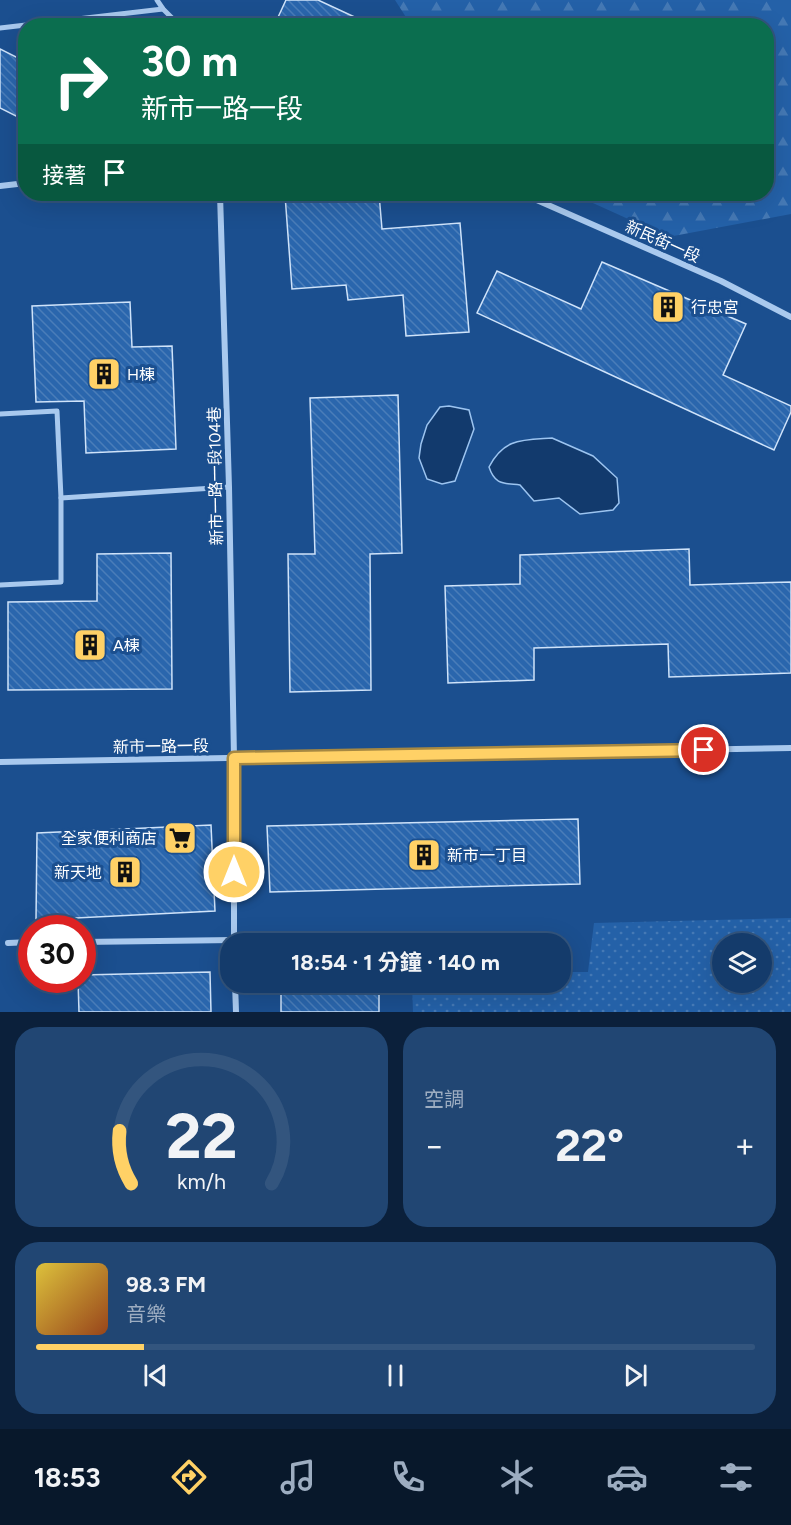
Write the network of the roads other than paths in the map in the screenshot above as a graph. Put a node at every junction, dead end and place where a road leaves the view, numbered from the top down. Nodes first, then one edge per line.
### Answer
1 (157, 0) edge
2 (163, 9) junction
3 (86, 18) edge
4 (172, 18) edge
5 (18, 26) edge
6 (0, 28) edge
7 (18, 184) edge
8 (0, 186) edge
9 (220, 201) edge
10 (539, 201) edge
11 (791, 317) edge
12 (0, 414) edge
13 (229, 487) junction
14 (61, 498) junction
15 (0, 585) edge
16 (791, 748) edge
17 (234, 758) junction
18 (0, 762) edge
19 (234, 933) edge
20 (96, 942) edge
21 (220, 942) edge
22 (8, 943) dead end
23 (18, 943) edge
24 (235, 993) edge
25 (236, 1012) edge

1 - 2 street
2 - 3 street
2 - 4 street
5 - 6 street
7 - 8 street
9 - 13 street, 新市一路一段104巷
10 - 11 street, 新民街一段
12 - 14 street
13 - 14 street
13 - 17 street, 新市一路一段104巷
14 - 15 street
16 - 17 street, 新市一路一段
17 - 18 street, 新市一路一段
17 - 19 street, 新市一路一段104巷
20 - 21 street
22 - 23 street
24 - 25 street

